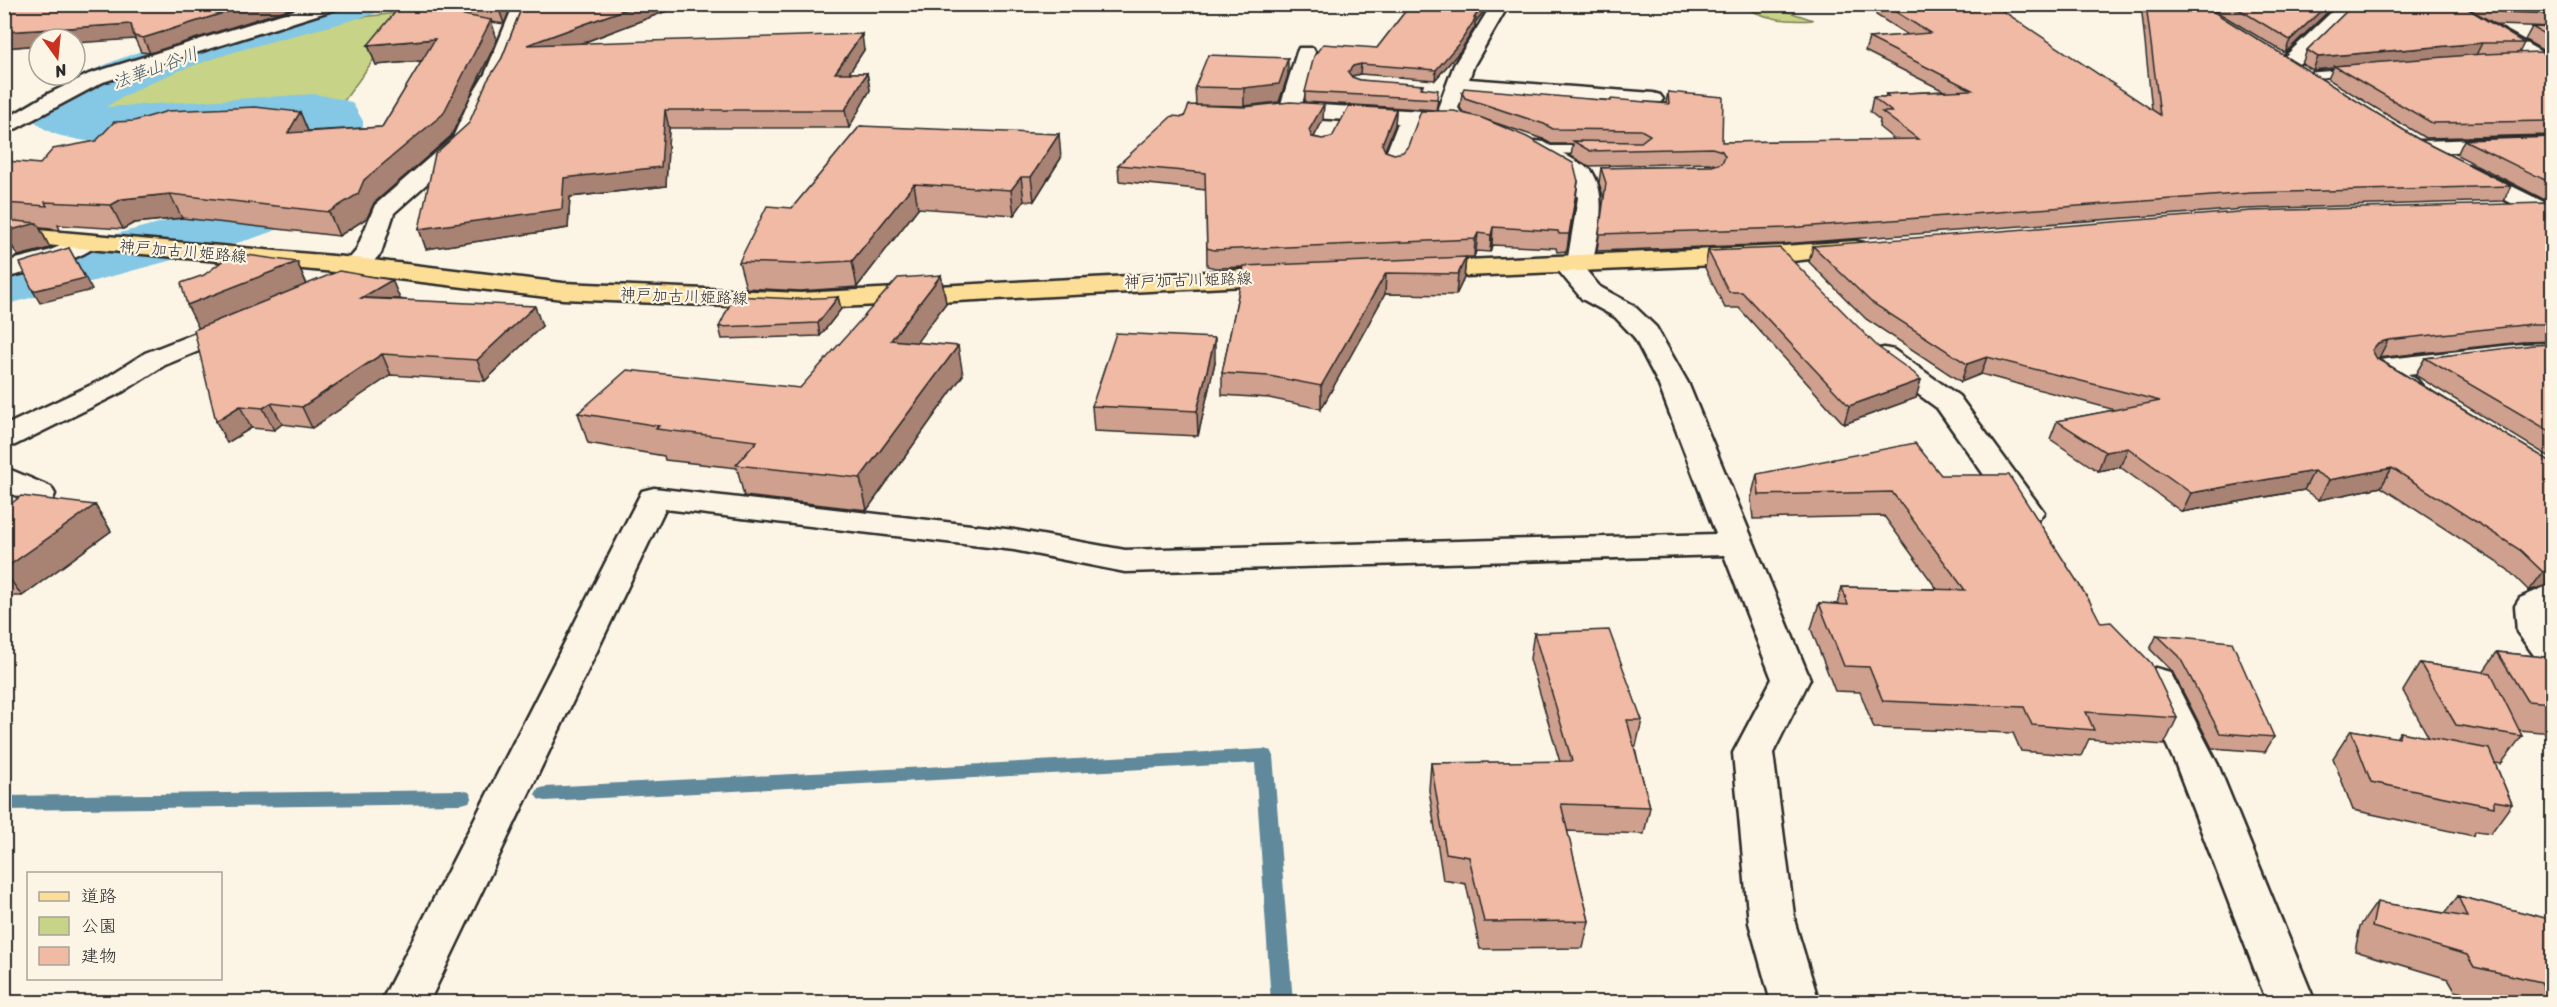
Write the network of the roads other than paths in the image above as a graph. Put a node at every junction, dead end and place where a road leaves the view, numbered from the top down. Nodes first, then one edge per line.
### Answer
1 (333, 4) edge
2 (523, 4) edge
3 (1501, 4) edge
4 (2350, 4) edge
5 (2443, 4) edge
6 (2492, 32) junction
7 (2532, 33) edge
8 (1306, 52) dead end
9 (2524, 62) edge
10 (2548, 63) edge
11 (2370, 72) edge
12 (2305, 76) junction
13 (1455, 86) junction
14 (1431, 87) edge
15 (2334, 94) edge
16 (1653, 99) dead end
17 (1290, 108) junction
18 (1263, 112) edge
19 (1410, 118) junction
20 (1454, 118) junction
21 (4, 129) edge
22 (2401, 135) edge
23 (2553, 143) edge
24 (2420, 147) junction
25 (1541, 150) junction
26 (1606, 150) edge
27 (1394, 161) edge
28 (1606, 174) edge
29 (1583, 175) junction
30 (2494, 211) edge
31 (2549, 211) edge
32 (4, 234) edge
33 (87, 242) junction
34 (1877, 246) edge
35 (1783, 254) junction
36 (1573, 264) junction
37 (365, 268) junction
38 (4, 270) edge
39 (1401, 271) edge
40 (1307, 275) edge
41 (1811, 282) edge
42 (327, 289) edge
43 (258, 316) edge
44 (1861, 334) edge
45 (2553, 351) edge
46 (2430, 400) edge
47 (4, 438) edge
48 (4, 477) edge
49 (18, 519) edge
50 (2046, 543) edge
51 (1736, 544) junction
52 (2553, 596) edge
53 (2553, 653) edge
54 (2132, 656) edge
55 (405, 1002) edge
56 (1795, 1002) edge
57 (2291, 1002) edge

1 - 21 street
2 - 37 street
3 - 13 street
4 - 12 street
5 - 6 street
6 - 7 street
6 - 10 street
8 - 17 street
9 - 10 lane
11 - 12 lane
12 - 15 street
13 - 14 street
13 - 16 street
13 - 20 street
17 - 18 street
17 - 19 street
19 - 20 street
19 - 27 street
20 - 25 street
22 - 24 street
23 - 24 street
24 - 31 street
25 - 26 lane
25 - 29 street
28 - 29 street
29 - 36 street
30 - 31 main road
32 - 33 main road, 神戸加古川姫路線
33 - 37 main road, 神戸加古川姫路線
33 - 38 street
34 - 35 main road
35 - 36 main road
35 - 41 street
36 - 39 main road
36 - 51 street
37 - 40 main road, 神戸加古川姫路線
37 - 42 street
43 - 47 street
44 - 50 street
45 - 46 street
48 - 49 street
51 - 55 street
51 - 56 street
52 - 53 street
54 - 57 street

